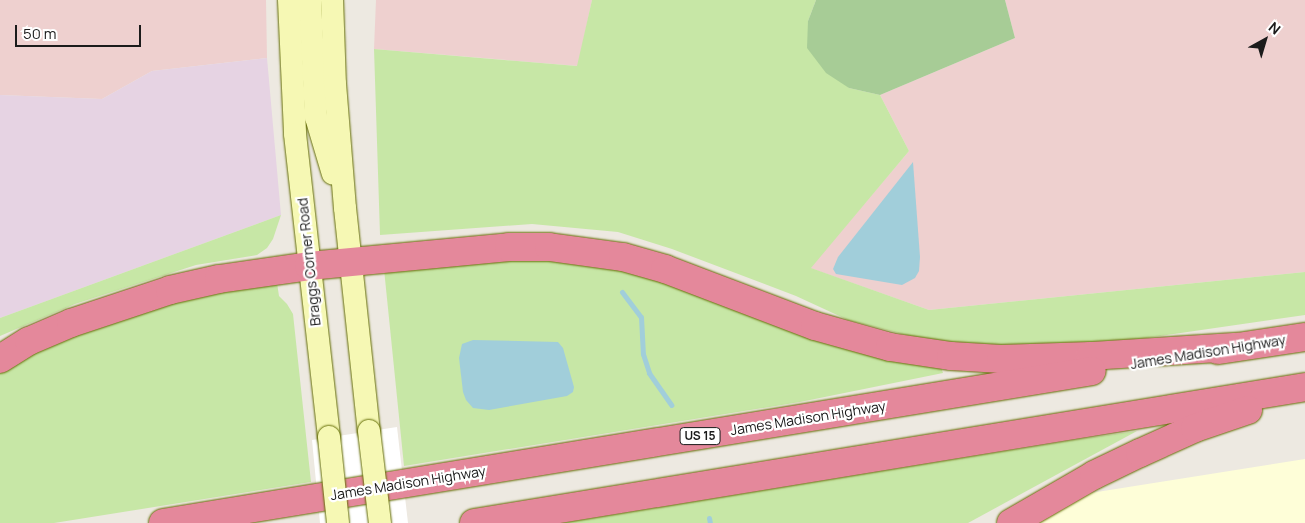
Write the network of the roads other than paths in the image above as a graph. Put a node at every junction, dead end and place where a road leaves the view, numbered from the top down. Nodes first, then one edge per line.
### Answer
1 (289, 0) edge
2 (310, 0) edge
3 (332, 0) edge
4 (345, 208) junction
5 (351, 262) junction
6 (309, 266) junction
7 (1305, 337) edge
8 (1236, 347) junction
9 (0, 359) edge
10 (1305, 389) edge
11 (163, 523) edge
12 (338, 523) edge
13 (380, 523) edge
14 (474, 523) edge
15 (1011, 523) edge

1 - 6 main road, Braggs Corner Road
2 - 4 main road
3 - 4 main road
4 - 5 main road
5 - 6 highway
5 - 8 highway
5 - 13 main road, bridge
6 - 9 highway
6 - 12 main road, Braggs Corner Road, bridge
7 - 8 highway, James Madison Highway / US 15
8 - 11 highway, James Madison Highway / US 15
10 - 14 highway
10 - 15 highway

